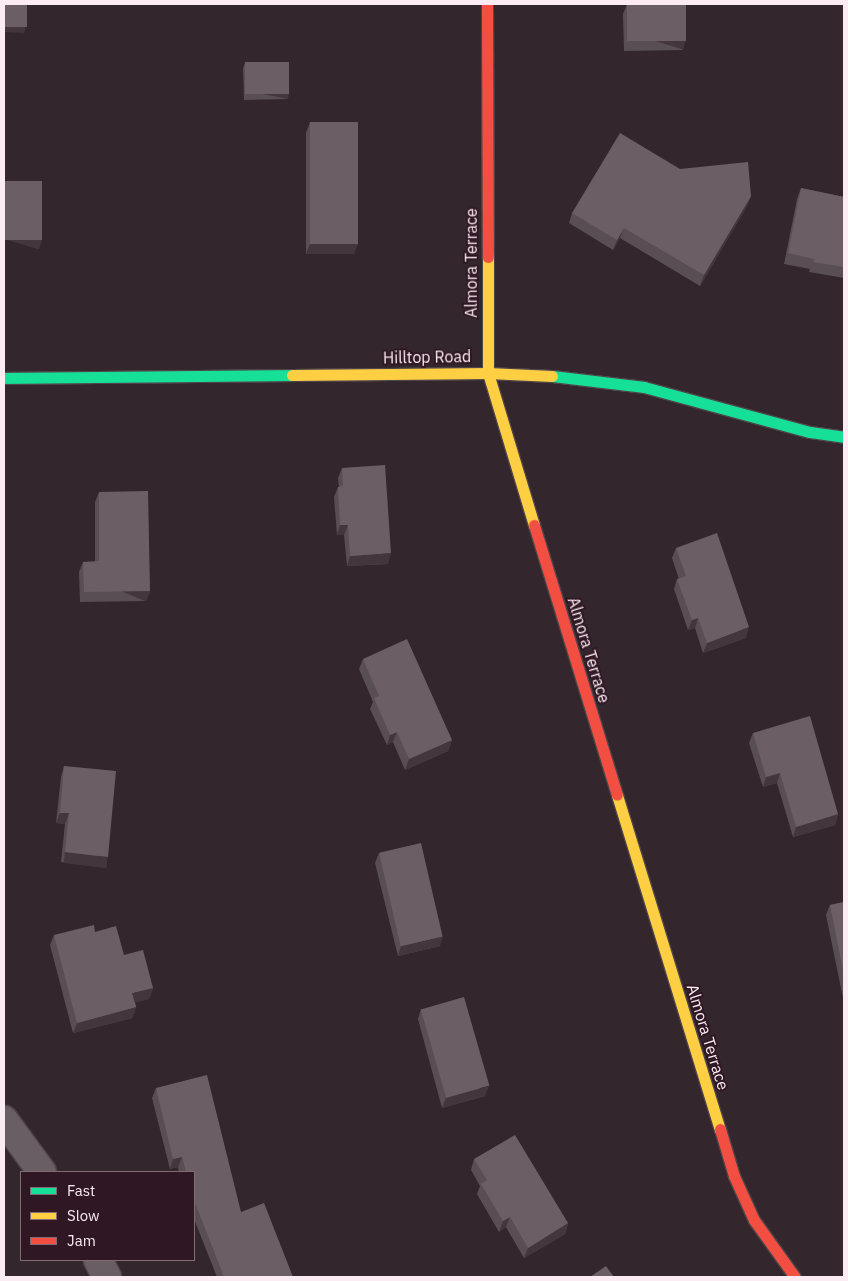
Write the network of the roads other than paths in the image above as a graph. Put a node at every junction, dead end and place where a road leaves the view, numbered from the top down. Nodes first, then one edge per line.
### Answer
1 (487, 4) edge
2 (488, 373) junction
3 (4, 378) edge
4 (844, 437) edge
5 (4, 1120) edge
6 (41, 1171) edge
7 (99, 1261) edge
8 (107, 1277) edge
9 (795, 1277) edge

1 - 2 street, Almora Terrace
2 - 3 street, Hilltop Road
2 - 4 street, Hilltop Road
2 - 9 street, Almora Terrace
5 - 6 street
7 - 8 street

